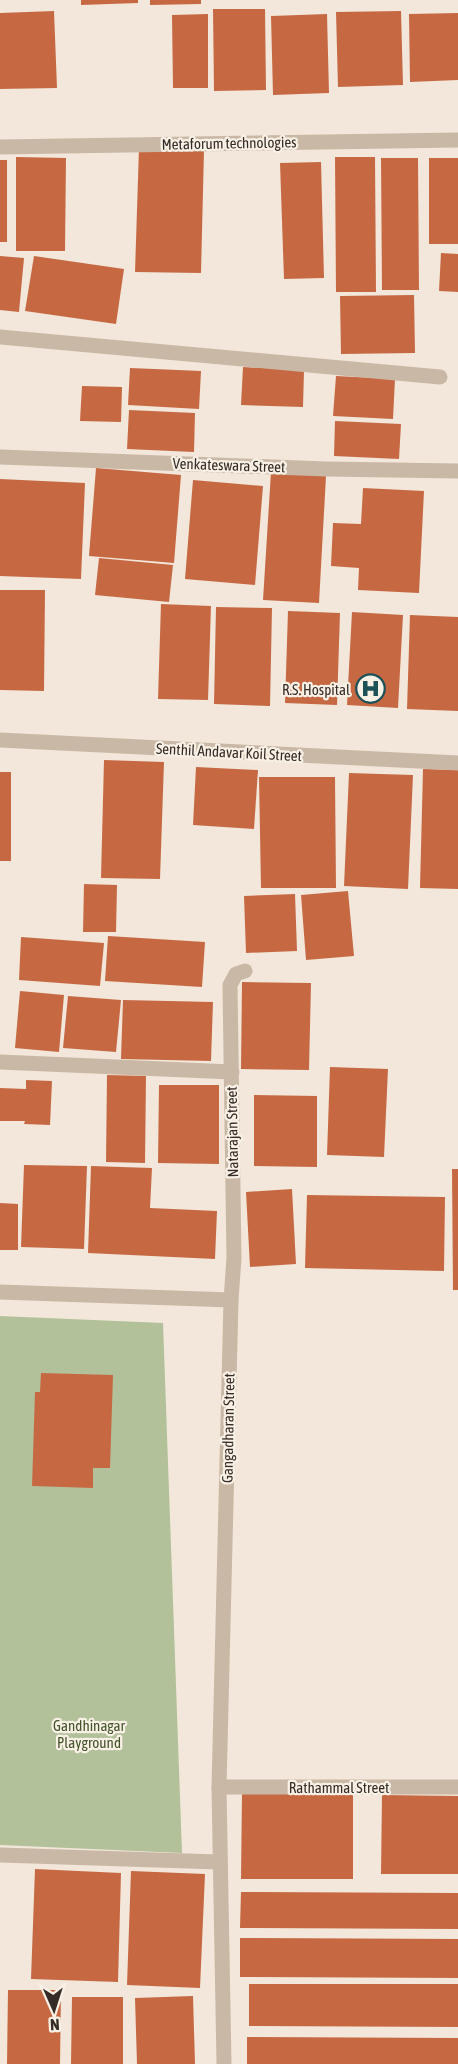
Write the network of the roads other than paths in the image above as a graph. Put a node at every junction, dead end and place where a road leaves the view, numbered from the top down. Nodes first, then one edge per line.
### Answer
1 (458, 140) edge
2 (0, 147) edge
3 (0, 337) edge
4 (440, 377) dead end
5 (0, 457) edge
6 (458, 471) edge
7 (0, 740) edge
8 (458, 763) edge
9 (245, 971) dead end
10 (0, 1062) edge
11 (232, 1072) junction
12 (0, 1292) edge
13 (231, 1300) junction
14 (219, 1787) junction
15 (458, 1787) edge
16 (0, 1855) edge
17 (219, 1862) junction
18 (224, 2064) edge

1 - 2 street, Metaforum technologies
3 - 4 street
5 - 6 street, Venkateswara Street
7 - 8 street, Senthil Andavar Koil Street
9 - 11 street, Natarajan Street
10 - 11 street
11 - 13 street, Natarajan Street
12 - 13 street
13 - 14 street, Gangadharan Street
14 - 15 street, Rathammal Street
14 - 17 street, Gangadharan Street
16 - 17 street
17 - 18 street, Gangadharan Street

